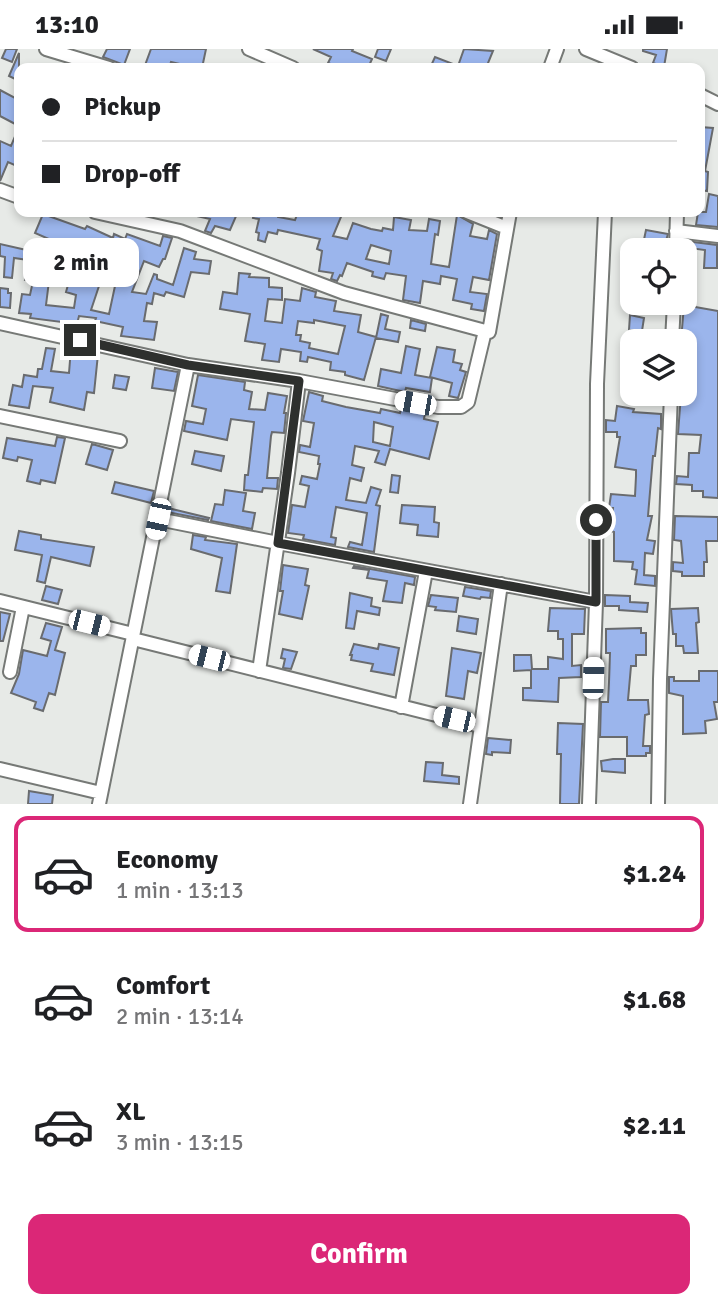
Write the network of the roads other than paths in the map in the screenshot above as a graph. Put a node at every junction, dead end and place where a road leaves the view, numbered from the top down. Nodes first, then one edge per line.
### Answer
1 (46, 49) edge
2 (249, 49) edge
3 (586, 49) edge
4 (92, 63) edge
5 (281, 63) edge
6 (609, 63) edge
7 (117, 217) edge
8 (480, 217) edge
9 (509, 217) edge
10 (605, 217) edge
11 (677, 217) edge
12 (507, 228) junction
13 (676, 231) junction
14 (718, 236) edge
15 (676, 238) edge
16 (0, 323) edge
17 (485, 331) junction
18 (188, 365) junction
19 (299, 381) junction
20 (671, 406) edge
21 (0, 416) edge
22 (120, 441) dead end
23 (158, 519) junction
24 (278, 543) junction
25 (426, 571) junction
26 (501, 585) junction
27 (0, 601) edge
28 (596, 602) junction
29 (23, 607) junction
30 (133, 636) junction
31 (10, 671) dead end
32 (259, 671) junction
33 (401, 707) junction
34 (480, 726) junction
35 (0, 769) edge
36 (100, 799) edge
37 (470, 804) edge
38 (589, 804) edge
39 (659, 804) edge

1 - 4 street
2 - 5 street
3 - 6 street
7 - 17 street
8 - 12 street
9 - 12 street
10 - 28 street
11 - 13 street
12 - 17 street
13 - 14 street
13 - 15 street
16 - 18 street
17 - 19 street
18 - 19 street
18 - 23 street
19 - 24 street
20 - 39 street
21 - 22 street
23 - 24 street
23 - 30 street
24 - 25 street
24 - 32 street
25 - 26 street
25 - 33 street
26 - 28 street
26 - 34 street
27 - 29 street
28 - 38 street
29 - 30 street
29 - 31 street
30 - 32 street
30 - 36 street
32 - 33 street
33 - 34 street
34 - 37 street
35 - 36 street

